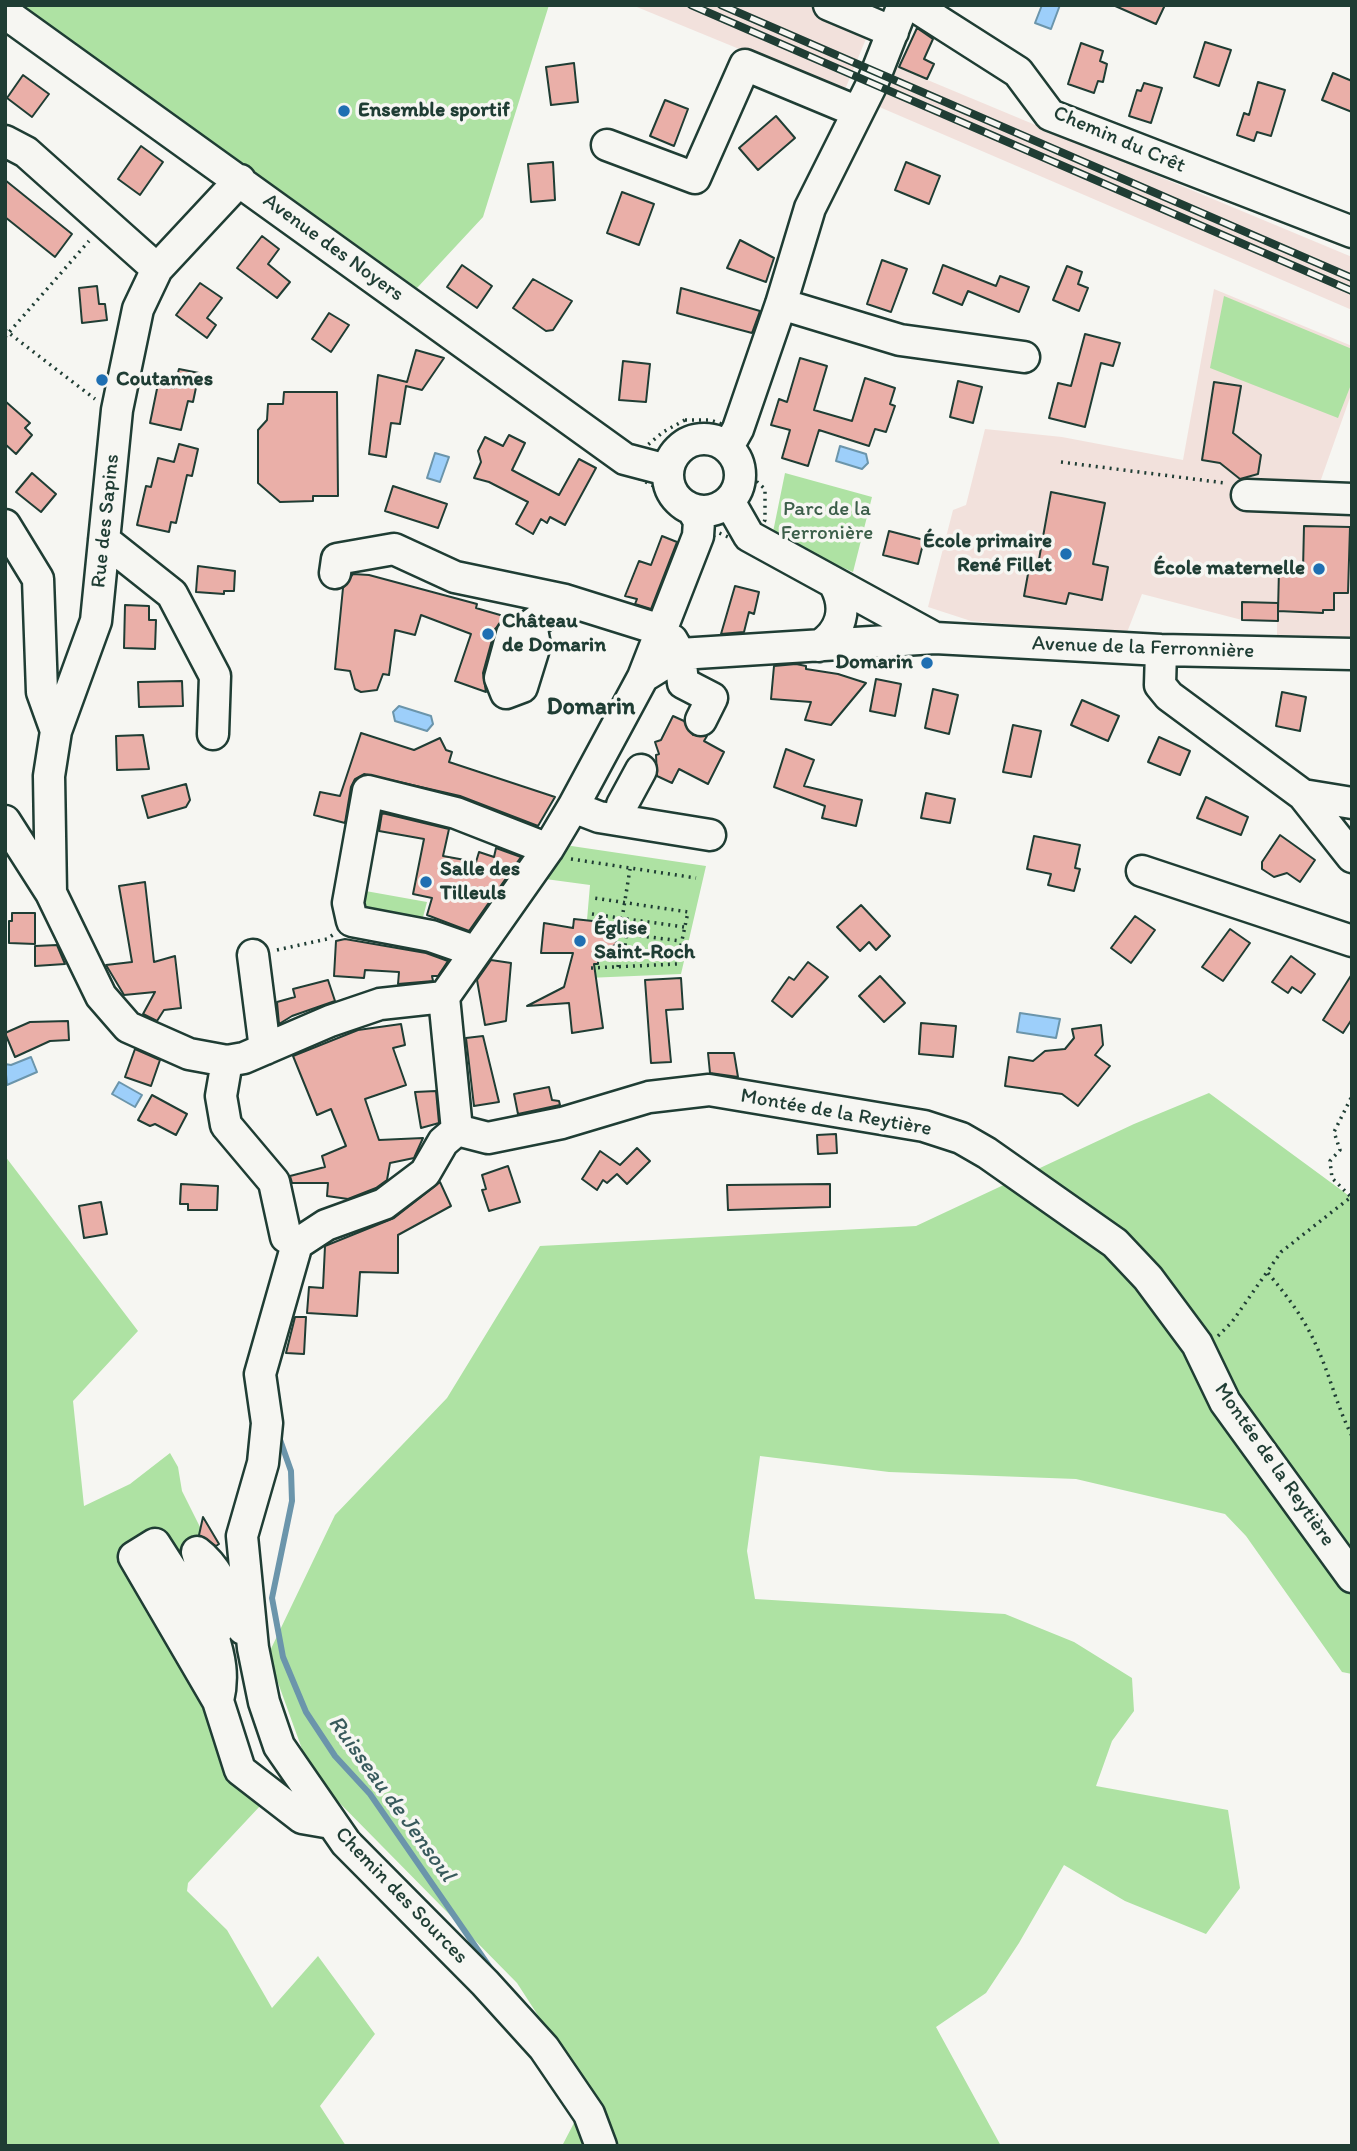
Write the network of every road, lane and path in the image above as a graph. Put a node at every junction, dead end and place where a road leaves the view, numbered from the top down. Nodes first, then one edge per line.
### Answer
1 (829, 5) edge
2 (913, 5) edge
3 (5, 13) edge
4 (898, 19) edge
5 (858, 112) junction
6 (5, 141) edge
7 (607, 145) dead end
8 (240, 180) junction
9 (104, 223) junction
10 (1352, 232) edge
11 (157, 270) junction
12 (781, 304) junction
13 (7, 331) edge
14 (5, 337) edge
15 (1024, 357) dead end
16 (117, 410) junction
17 (733, 438) junction
18 (625, 459) junction
19 (1061, 462) dead end
20 (667, 470) junction
21 (1247, 495) joint
22 (1352, 499) edge
23 (729, 501) junction
24 (695, 523) junction
25 (5, 525) edge
26 (753, 538) junction
27 (104, 540) junction
28 (335, 573) dead end
29 (835, 585) junction
30 (565, 600) junction
31 (664, 623) junction
32 (531, 625) dead end
33 (935, 638) junction
34 (819, 646) junction
35 (1161, 650) junction
36 (680, 654) junction
37 (1352, 654) edge
38 (643, 677) junction
39 (701, 720) dead end
40 (56, 731) junction
41 (213, 734) dead end
42 (641, 770) dead end
43 (1303, 795) junction
44 (1352, 803) edge
45 (573, 807) junction
46 (620, 820) junction
47 (5, 821) edge
48 (710, 835) dead end
49 (553, 853) junction
50 (1352, 857) edge
51 (630, 869) junction
52 (1142, 871) dead end
53 (696, 878) dead end
54 (51, 893) junction
55 (594, 898) dead end
56 (625, 902) junction
57 (592, 914) dead end
58 (625, 919) junction
59 (352, 921) junction
60 (684, 927) junction
61 (626, 934) junction
62 (681, 941) junction
63 (1352, 941) edge
64 (474, 951) junction
65 (253, 955) joint
66 (618, 967) junction
67 (591, 968) dead end
68 (444, 997) junction
69 (265, 1049) junction
70 (227, 1062) junction
71 (1352, 1096) edge
72 (457, 1130) junction
73 (297, 1244) junction
74 (1268, 1273) junction
75 (1196, 1344) junction
76 (1352, 1436) edge
77 (1352, 1577) edge
78 (212, 1633) junction
79 (253, 1648) junction
80 (218, 1701) junction
81 (331, 1823) junction
82 (601, 2146) edge

1 - 4 street
2 - 10 street, Chemin du Crêt
3 - 8 street, Avenue des Noyers
4 - 5 street
5 - 7 street
5 - 12 street
6 - 9 street
8 - 11 street, Rue des Sapins
8 - 18 street, Avenue des Noyers
9 - 11 street
9 - 13 path
11 - 16 street, Rue des Sapins
12 - 15 street
12 - 17 street
13 - 14 path
13 - 16 path
16 - 27 street, Rue des Sapins
17 - 18 path
17 - 20 street
17 - 23 street
17 - 26 path
18 - 20 street, Avenue des Noyers
18 - 24 path
19 - 21 path
20 - 24 street
21 - 22 street
23 - 24 street
23 - 26 street, Avenue de la Ferronnière
24 - 26 street
24 - 26 path
24 - 31 street
25 - 40 street
26 - 29 street, Avenue de la Ferronnière
27 - 40 street, Rue des Sapins
27 - 41 street
28 - 30 street
29 - 33 street, Avenue de la Ferronnière
29 - 34 street
30 - 31 street
30 - 32 street
31 - 36 street
31 - 38 street
33 - 34 street, Avenue de la Ferronnière
33 - 35 street, Avenue de la Ferronnière
34 - 36 street, Avenue de la Ferronnière
35 - 37 street, Avenue de la Ferronnière
35 - 43 street
36 - 38 street, Avenue de la Ferronnière
36 - 39 street
38 - 45 street
40 - 54 street, Rue des Sapins
42 - 46 street
43 - 44 street
43 - 50 street
45 - 46 street
45 - 49 street
46 - 48 street
47 - 54 street
49 - 51 path
49 - 59 street
49 - 64 street
51 - 53 path
51 - 56 path
52 - 63 street
54 - 70 street
55 - 56 path
56 - 58 path
56 - 60 path
57 - 58 path
58 - 60 path
58 - 61 path
59 - 64 street
59 - 65 path
60 - 62 path
61 - 62 path
61 - 66 path
62 - 66 path
64 - 68 street
65 - 69 street
66 - 67 path
68 - 69 street
68 - 72 street
69 - 70 street
70 - 73 street
71 - 74 path
72 - 73 street
72 - 75 street, Montée de la Reytière
73 - 79 street, Chemin des Sources
74 - 75 path
74 - 76 path
75 - 77 street, Montée de la Reytière
78 - 79 street
78 - 80 street
78 - 80 street
79 - 81 street, Chemin des Sources
80 - 81 street
81 - 82 street, Chemin des Sources

